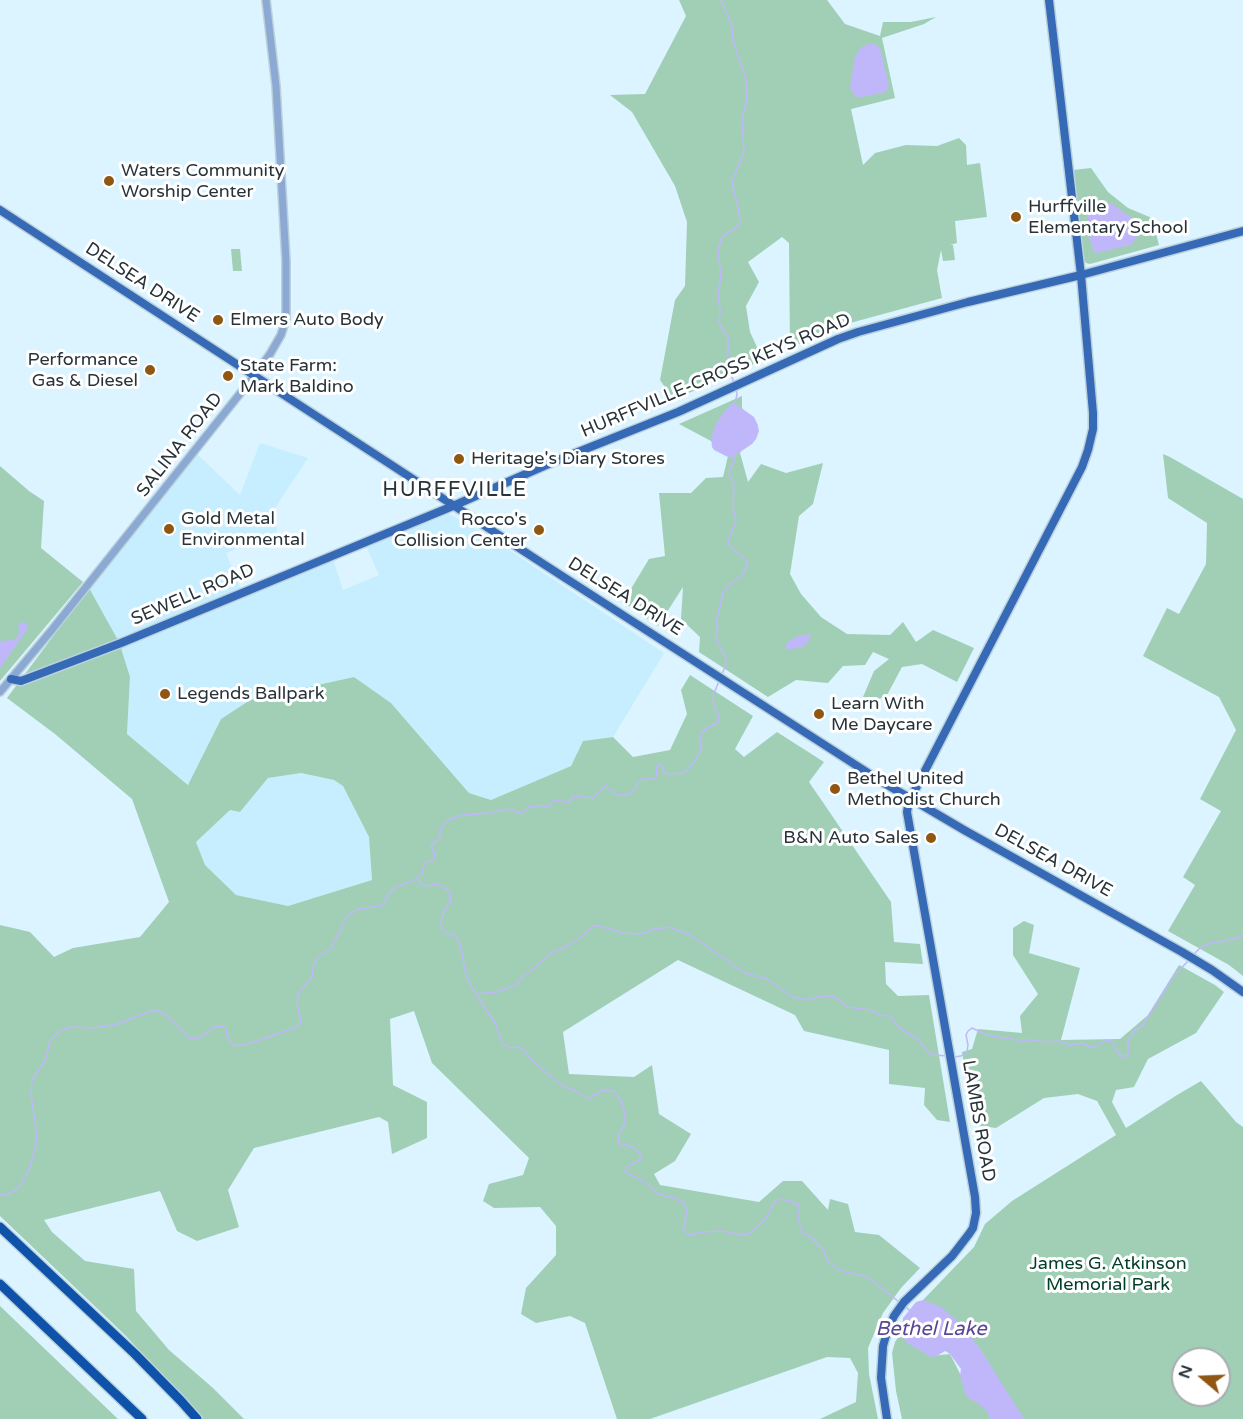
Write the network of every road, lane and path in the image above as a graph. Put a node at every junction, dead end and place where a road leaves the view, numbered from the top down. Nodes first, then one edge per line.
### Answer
1 (266, 0) edge
2 (1050, 0) edge
3 (0, 210) edge
4 (1243, 231) edge
5 (1081, 275) junction
6 (254, 376) junction
7 (453, 506) junction
8 (11, 679) junction
9 (0, 692) edge
10 (910, 800) junction
11 (1243, 992) edge
12 (0, 1227) edge
13 (0, 1284) edge
14 (142, 1419) edge
15 (197, 1419) edge
16 (887, 1419) edge

1 - 6 street, SALINA ROAD
2 - 5 main road
3 - 6 main road, DELSEA DRIVE
4 - 5 main road, HURFFVILLE-CROSS KEYS ROAD
5 - 7 main road, HURFFVILLE-CROSS KEYS ROAD
5 - 10 main road
6 - 7 main road, DELSEA DRIVE
6 - 8 street, SALINA ROAD
7 - 8 main road, SEWELL ROAD
7 - 10 main road, DELSEA DRIVE
8 - 9 street, SALINA ROAD
10 - 11 main road, DELSEA DRIVE
10 - 16 main road, LAMBS ROAD
12 - 15 highway
13 - 14 highway

